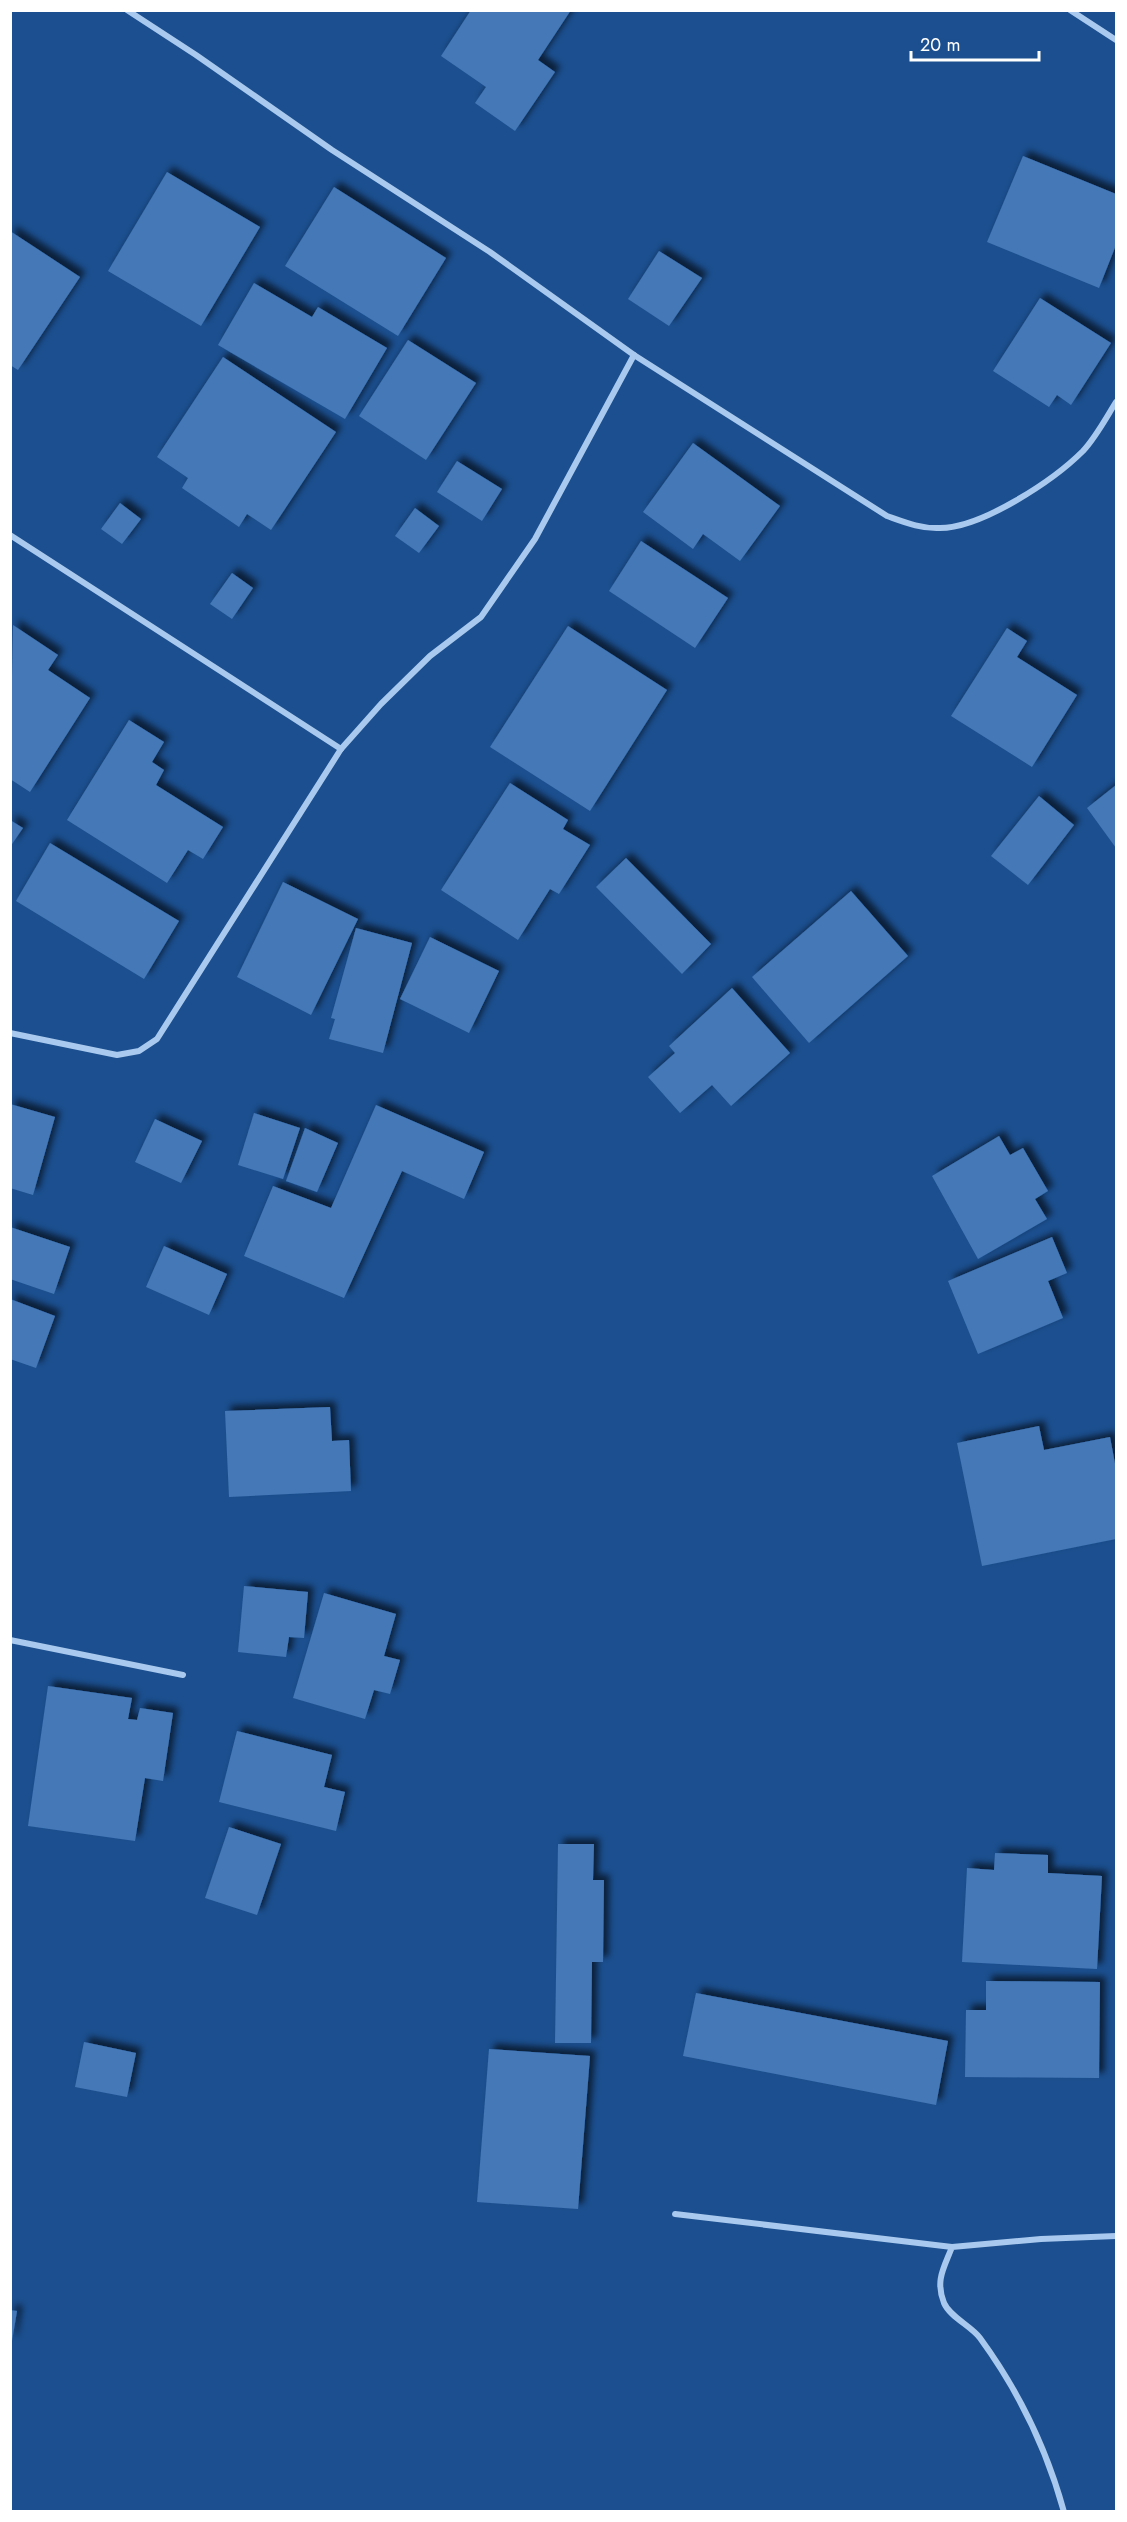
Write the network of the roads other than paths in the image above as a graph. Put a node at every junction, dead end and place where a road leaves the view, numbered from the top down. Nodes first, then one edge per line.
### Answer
1 (127, 10) edge
2 (1070, 10) edge
3 (1116, 40) edge
4 (634, 355) junction
5 (1116, 402) edge
6 (10, 535) edge
7 (341, 749) junction
8 (10, 1033) edge
9 (10, 1640) edge
10 (183, 1675) dead end
11 (675, 2214) dead end
12 (1116, 2236) edge
13 (952, 2247) junction
14 (1064, 2511) edge

1 - 4 street
2 - 3 street
4 - 5 street
4 - 7 street
6 - 7 street
7 - 8 street
9 - 10 street
11 - 13 street
12 - 13 street
13 - 14 street

